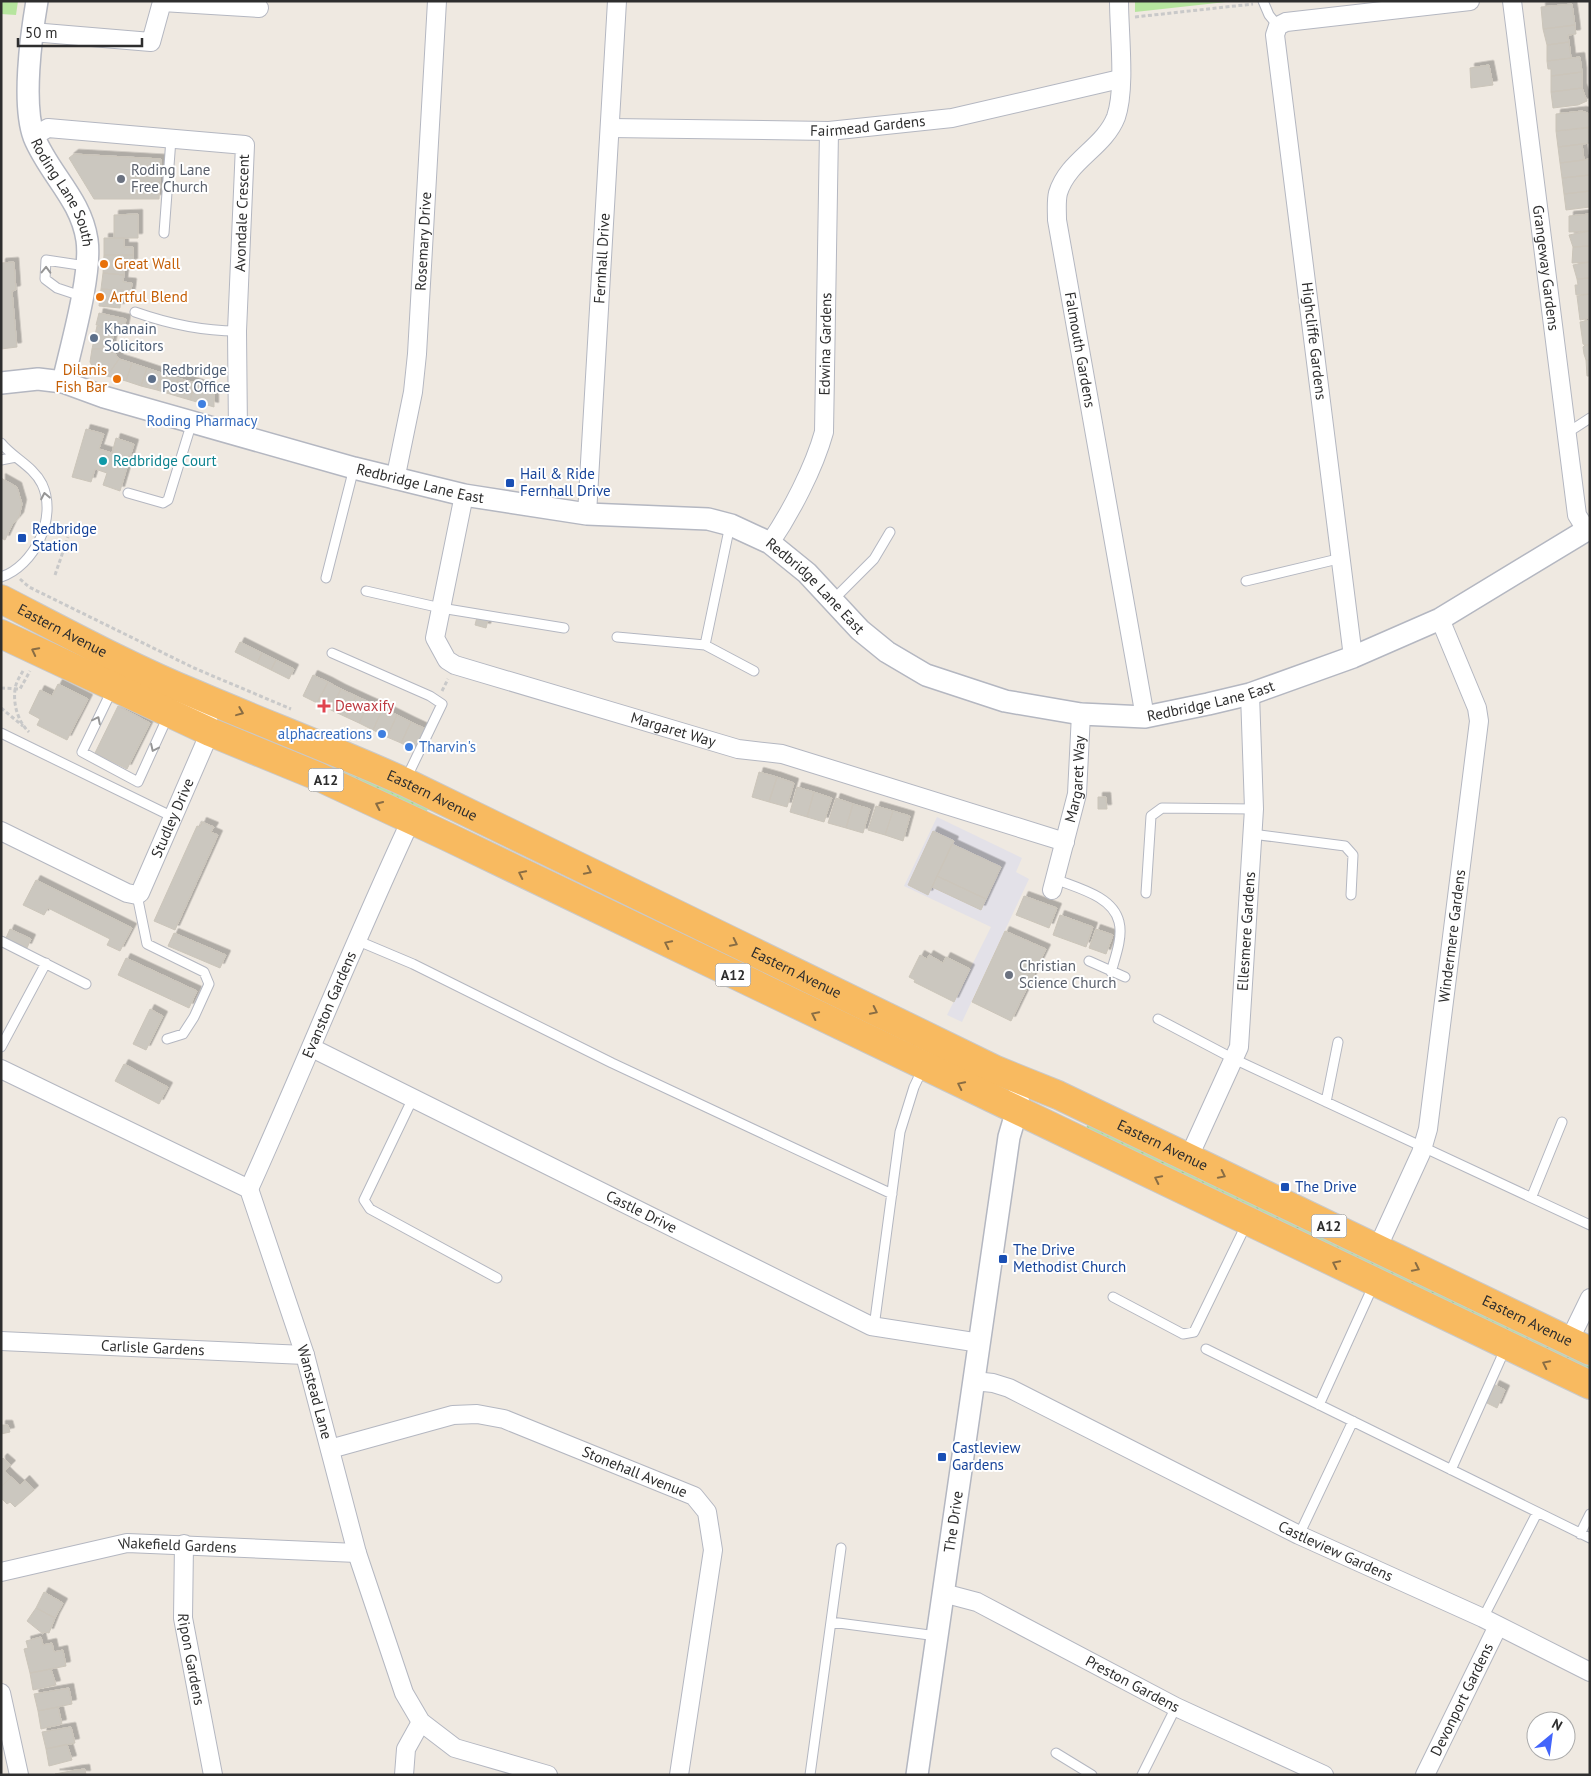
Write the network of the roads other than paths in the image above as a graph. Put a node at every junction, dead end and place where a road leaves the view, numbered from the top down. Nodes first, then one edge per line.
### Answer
1 (37, 1) edge
2 (437, 1) edge
3 (617, 1) edge
4 (1119, 1) edge
5 (1470, 1) edge
6 (1512, 1) edge
7 (1263, 2) edge
8 (1435, 3) edge
9 (259, 8) dead end
10 (1278, 26) junction
11 (32, 32) junction
12 (1120, 79) junction
13 (610, 128) junction
14 (829, 131) junction
15 (34, 136) junction
16 (171, 138) junction
17 (164, 233) dead end
18 (86, 266) junction
19 (81, 296) junction
20 (134, 312) dead end
21 (238, 331) junction
22 (64, 382) junction
23 (1, 383) edge
24 (1590, 418) edge
25 (192, 422) junction
26 (1567, 432) junction
27 (238, 434) junction
28 (1, 443) edge
29 (16, 457) junction
30 (1, 460) edge
31 (354, 468) junction
32 (395, 480) junction
33 (128, 493) dead end
34 (464, 495) junction
35 (587, 514) junction
36 (731, 525) junction
37 (1588, 530) edge
38 (890, 532) dead end
39 (770, 543) junction
40 (1342, 558) junction
41 (1, 577) edge
42 (326, 578) dead end
43 (1246, 581) dead end
44 (366, 591) dead end
45 (1, 599) edge
46 (833, 600) junction
47 (441, 608) junction
48 (1440, 619) junction
49 (564, 628) dead end
50 (1, 634) edge
51 (617, 637) dead end
52 (705, 645) junction
53 (100, 650) junction
54 (332, 653) dead end
55 (1353, 657) junction
56 (754, 671) dead end
57 (113, 688) junction
58 (1250, 694) junction
59 (169, 714) junction
60 (1081, 714) junction
61 (1145, 716) junction
62 (210, 732) junction
63 (1, 733) edge
64 (405, 782) junction
65 (1254, 809) junction
66 (173, 817) junction
67 (411, 820) junction
68 (1, 831) edge
69 (1252, 834) junction
70 (1065, 842) junction
71 (1053, 884) joint
72 (1146, 894) dead end
73 (137, 895) junction
74 (1351, 895) dead end
75 (356, 940) junction
76 (1, 941) edge
77 (1089, 961) dead end
78 (46, 963) junction
79 (1112, 972) junction
80 (1125, 977) dead end
81 (86, 984) dead end
82 (1158, 1019) dead end
83 (167, 1040) dead end
84 (1338, 1042) dead end
85 (1, 1047) edge
86 (312, 1048) junction
87 (1234, 1059) junction
88 (923, 1067) junction
89 (1, 1069) edge
90 (996, 1070) junction
91 (414, 1098) junction
92 (1326, 1102) junction
93 (1017, 1112) junction
94 (1562, 1122) dead end
95 (1423, 1148) junction
96 (1188, 1159) junction
97 (250, 1190) junction
98 (892, 1194) junction
99 (1532, 1196) junction
100 (1248, 1221) junction
101 (1590, 1225) edge
102 (1377, 1249) junction
103 (497, 1278) dead end
104 (1375, 1282) junction
105 (1113, 1297) dead end
106 (1590, 1298) edge
107 (874, 1327) junction
108 (1, 1341) edge
109 (980, 1343) junction
110 (1507, 1346) junction
111 (1580, 1346) edge
112 (1206, 1349) dead end
113 (305, 1355) junction
114 (974, 1380) junction
115 (1590, 1385) edge
116 (1319, 1405) junction
117 (1353, 1422) junction
118 (330, 1448) junction
119 (1451, 1470) junction
120 (1537, 1513) junction
121 (1590, 1514) edge
122 (1580, 1534) junction
123 (1299, 1535) junction
124 (1590, 1538) edge
125 (184, 1544) junction
126 (841, 1548) dead end
127 (357, 1553) junction
128 (1, 1572) edge
129 (943, 1593) junction
130 (831, 1622) junction
131 (1490, 1622) junction
132 (937, 1636) junction
133 (1590, 1672) edge
134 (1, 1693) edge
135 (1176, 1706) junction
136 (421, 1722) junction
137 (1056, 1753) dead end
138 (18, 1775) edge
139 (213, 1775) edge
140 (404, 1775) edge
141 (548, 1775) edge
142 (679, 1775) edge
143 (810, 1775) edge
144 (917, 1775) edge
145 (1092, 1775) edge
146 (1142, 1775) edge
147 (1324, 1775) edge
148 (1425, 1775) edge

1 - 11 street, Roding Lane South
2 - 32 street, Rosemary Drive
3 - 13 street, Fernhall Drive
4 - 12 street, Falmouth Gardens
5 - 8 street
6 - 26 street, Grangeway Gardens
7 - 10 lane
8 - 10 street
9 - 11 street
10 - 40 street, Highcliffe Gardens
11 - 15 street, Roding Lane South
12 - 14 street, Fairmead Gardens
12 - 61 street, Falmouth Gardens
13 - 14 street, Fairmead Gardens
13 - 35 street, Fernhall Drive
14 - 39 street, Edwina Gardens
15 - 16 street, Avondale Crescent
15 - 18 street, Roding Lane South
16 - 17 lane
16 - 21 street, Avondale Crescent
18 - 19 street, Roding Lane South
19 -> 18 lane
19 - 22 street, Roding Lane South
20 - 21 lane
21 - 27 street, Avondale Crescent
22 - 23 street, Redbridge Lane East
22 - 25 street, Redbridge Lane East
24 - 26 lane
25 - 27 street, Redbridge Lane East
25 - 33 lane
26 - 37 street, Grangeway Gardens
27 - 31 street, Redbridge Lane East
28 - 29 lane
29 - 30 lane
41 -> 29 lane
31 - 32 street, Redbridge Lane East
31 - 42 lane
32 - 34 street, Redbridge Lane East
34 - 35 street, Redbridge Lane East
34 - 47 street
35 - 36 street, Redbridge Lane East
36 - 39 street, Redbridge Lane East
36 - 52 lane
37 - 48 street, Redbridge Lane East
38 - 46 lane
39 - 46 street, Redbridge Lane East
40 - 43 lane
40 - 55 street, Highcliffe Gardens
44 - 47 lane
45 - 53 highway, Eastern Avenue / A12
46 - 60 street, Redbridge Lane East
47 - 49 lane
47 - 70 street, Margaret Way
48 - 55 street, Redbridge Lane East
48 - 95 street, Windermere Gardens
57 -> 50 highway, Eastern Avenue / A12
51 - 52 lane
52 - 56 lane
53 - 62 street
53 -> 64 highway, Eastern Avenue / A12
54 - 64 lane
55 - 58 street, Redbridge Lane East
57 - 59 highway, Eastern Avenue / A12
59 -> 57 lane
58 - 61 street, Redbridge Lane East
58 - 65 street, Ellesmere Gardens
59 - 62 highway, Eastern Avenue / A12
60 - 61 street, Redbridge Lane East
60 - 70 street, Margaret Way
62 - 66 street, Studley Drive
67 -> 62 highway, Eastern Avenue / A12
63 - 66 lane
64 -> 90 highway, Eastern Avenue / A12
65 - 69 street, Ellesmere Gardens
65 - 72 lane
66 - 73 street, Studley Drive
67 - 75 street, Evanston Gardens
88 -> 67 highway, Eastern Avenue / A12
68 - 73 street
69 - 74 lane
69 - 87 street, Ellesmere Gardens
70 - 71 street, Margaret Way
71 - 79 lane
73 - 83 lane
75 - 86 street, Evanston Gardens
75 - 98 lane
76 - 78 lane
77 - 79 lane
78 - 81 lane
78 - 85 lane
79 - 80 lane
82 - 87 lane
84 - 92 lane
86 - 91 street, Castle Drive
86 - 97 street, Evanston Gardens
87 - 92 lane
87 - 96 street, Ellesmere Gardens
93 -> 88 highway, Eastern Avenue / A12
88 - 98 lane
89 - 97 street
90 - 93 street, The Drive
90 - 96 highway, Eastern Avenue / A12
91 - 103 lane
91 - 107 street, Castle Drive
92 - 95 lane
100 -> 93 highway, Eastern Avenue / A12
93 - 109 street, The Drive
94 - 99 lane
95 - 99 lane
95 - 102 street, Windermere Gardens
96 -> 102 highway, Eastern Avenue / A12
97 - 113 street, Wanstead Lane
98 - 107 lane
99 - 101 lane
104 -> 100 highway, Eastern Avenue / A12
100 - 105 lane
102 -> 111 highway, Eastern Avenue / A12
104 - 110 highway, Eastern Avenue / A12
104 - 116 lane
106 - 111 street
107 - 109 street, Castle Drive
108 - 113 street, Carlisle Gardens
109 - 114 street, The Drive
115 -> 110 highway, Eastern Avenue / A12
110 - 119 lane
112 - 116 lane
113 - 118 street, Wanstead Lane
114 - 123 street, Castleview Gardens
114 - 129 street, The Drive
116 - 117 lane
117 - 119 lane
117 - 123 lane
118 - 127 street, Wanstead Lane
118 - 142 street, Stonehall Avenue
119 - 120 lane
120 - 122 lane
120 - 131 lane
121 - 122 lane
122 - 124 lane
123 - 131 street, Castleview Gardens
125 - 127 street, Wakefield Gardens
125 - 128 street, Wakefield Gardens
125 - 139 street, Ripon Gardens
126 - 130 lane
127 - 136 street, Wanstead Lane
129 - 132 street, The Drive
129 - 135 street, Preston Gardens
130 - 132 lane
130 - 143 lane
131 - 133 street, Castleview Gardens
131 - 148 street, Devonport Gardens
132 - 144 street, The Drive
134 - 138 street
135 - 146 lane
135 - 147 street, Preston Gardens
136 - 140 street
136 - 141 street, Wanstead Lane
137 - 145 lane

